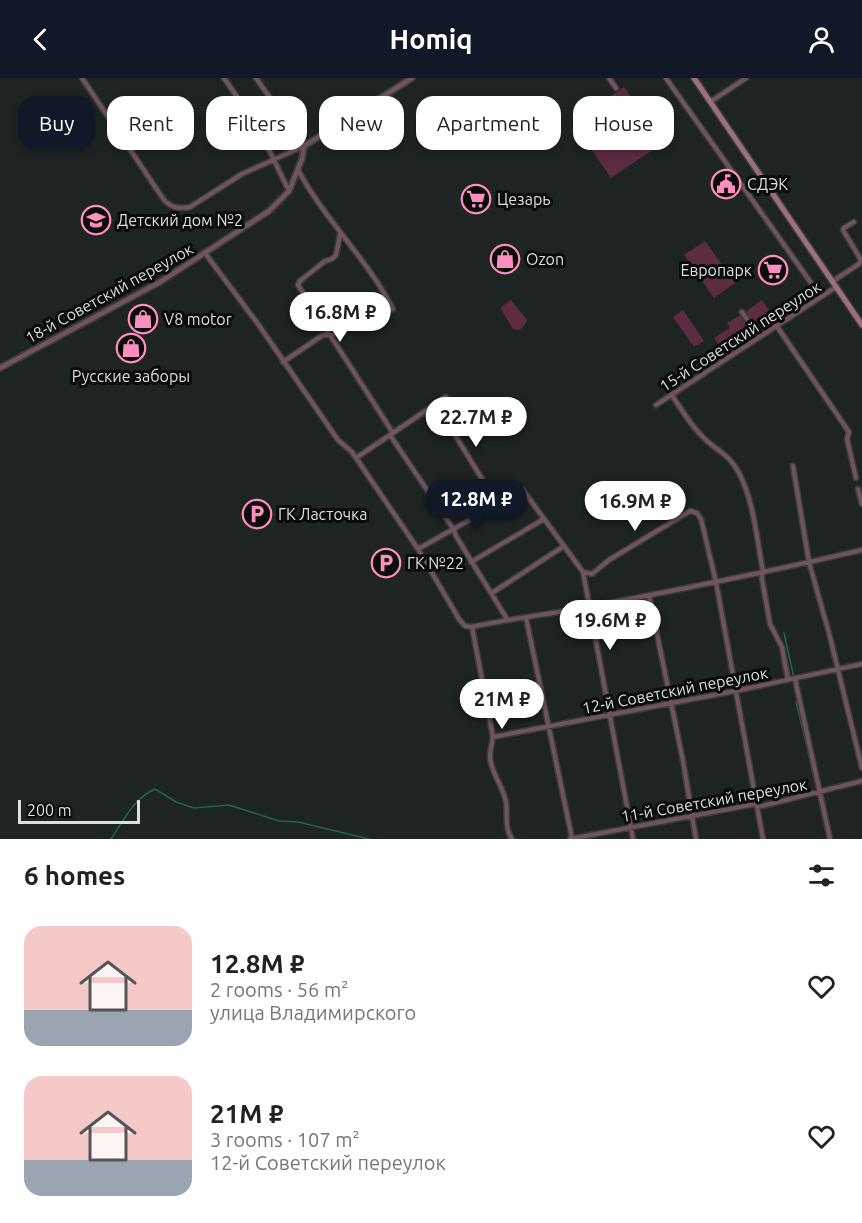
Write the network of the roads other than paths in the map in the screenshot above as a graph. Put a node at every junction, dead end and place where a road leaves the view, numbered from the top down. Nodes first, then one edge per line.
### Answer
1 (82, 78) edge
2 (224, 78) edge
3 (256, 78) edge
4 (412, 78) edge
5 (609, 78) edge
6 (666, 78) edge
7 (694, 78) edge
8 (746, 78) edge
9 (616, 88) dead end
10 (269, 96) edge
11 (710, 102) junction
12 (307, 144) edge
13 (295, 150) edge
14 (303, 150) edge
15 (273, 160) junction
16 (298, 170) junction
17 (289, 191) junction
18 (854, 222) dead end
19 (341, 234) junction
20 (204, 253) junction
21 (833, 281) junction
22 (837, 287) junction
23 (821, 297) junction
24 (742, 312) dead end
25 (776, 325) junction
26 (862, 325) edge
27 (332, 335) junction
28 (759, 337) junction
29 (283, 362) junction
30 (0, 368) edge
31 (670, 394) junction
32 (446, 397) dead end
33 (436, 404) junction
34 (656, 405) dead end
35 (392, 434) junction
36 (356, 458) junction
37 (793, 466) dead end
38 (856, 478) dead end
39 (858, 489) dead end
40 (862, 504) edge
41 (498, 505) junction
42 (544, 519) junction
43 (454, 530) junction
44 (564, 546) junction
45 (418, 549) junction
46 (862, 550) edge
47 (471, 562) junction
48 (809, 562) junction
49 (763, 571) junction
50 (583, 572) junction
51 (716, 582) junction
52 (492, 593) junction
53 (649, 595) junction
54 (590, 606) junction
55 (526, 618) junction
56 (507, 619) junction
57 (472, 627) junction
58 (862, 664) edge
59 (838, 669) junction
60 (795, 679) junction
61 (788, 680) junction
62 (735, 691) junction
63 (671, 704) junction
64 (611, 715) junction
65 (548, 728) junction
66 (493, 737) junction
67 (862, 768) edge
68 (862, 781) edge
69 (820, 792) junction
70 (755, 804) junction
71 (691, 817) junction
72 (630, 827) junction
73 (512, 839) edge
74 (572, 839) edge
75 (633, 839) edge
76 (696, 839) edge
77 (763, 839) edge
78 (830, 839) edge

1 - 15 street
2 - 15 street
3 - 10 street
4 - 12 street
5 - 9 street
6 - 23 street
7 - 11 main road
8 - 11 street
11 - 21 main road
13 - 15 street
14 - 16 street, 18-й Советский переулок
15 - 17 street
16 - 17 street, 18-й Советский переулок
16 - 19 street
17 - 20 street, 18-й Советский переулок
18 - 21 street
19 - 27 street
19 - 27 street
20 - 29 street
20 - 30 street, 18-й Советский переулок
21 - 22 main road
22 - 23 street, 15-й Советский переулок
22 - 26 main road
23 - 25 street, 15-й Советский переулок
24 - 28 street
25 - 28 street, 15-й Советский переулок
25 - 38 street
27 - 29 street
27 - 35 street
28 - 31 street, 15-й Советский переулок
29 - 36 street
31 - 34 street, 15-й Советский переулок
31 - 49 street
32 - 33 street
33 - 35 street
33 - 41 street
35 - 36 street
35 - 43 street
36 - 45 street
37 - 48 street
39 - 40 street
41 - 42 street
41 - 43 street
42 - 44 street
42 - 47 street
43 - 45 street
43 - 47 street
44 - 50 street
44 - 52 street
45 - 57 street
46 - 48 street
47 - 52 street
48 - 49 street
48 - 59 street
49 - 51 street
49 - 61 street
50 - 51 street
50 - 54 street
51 - 53 street
51 - 62 street
52 - 56 street
53 - 54 street
53 - 63 street
54 - 55 street
54 - 64 street
55 - 56 street
55 - 65 street
56 - 57 street
57 - 66 street
58 - 59 street, 12-й Советский переулок
59 - 60 street, 12-й Советский переулок
59 - 67 street
60 - 61 street, 12-й Советский переулок
60 - 69 street
61 - 62 street, 12-й Советский переулок
62 - 63 street, 12-й Советский переулок
62 - 70 street
63 - 64 street, 12-й Советский переулок
63 - 71 street
64 - 65 street, 12-й Советский переулок
64 - 72 street
65 - 66 street, 12-й Советский переулок
65 - 74 street
66 - 73 street
68 - 69 street, 11-й Советский переулок
69 - 70 street, 11-й Советский переулок
69 - 78 street
70 - 71 street, 11-й Советский переулок
70 - 77 street
71 - 72 street, 11-й Советский переулок
71 - 76 street
72 - 74 street, 11-й Советский переулок
72 - 75 street

